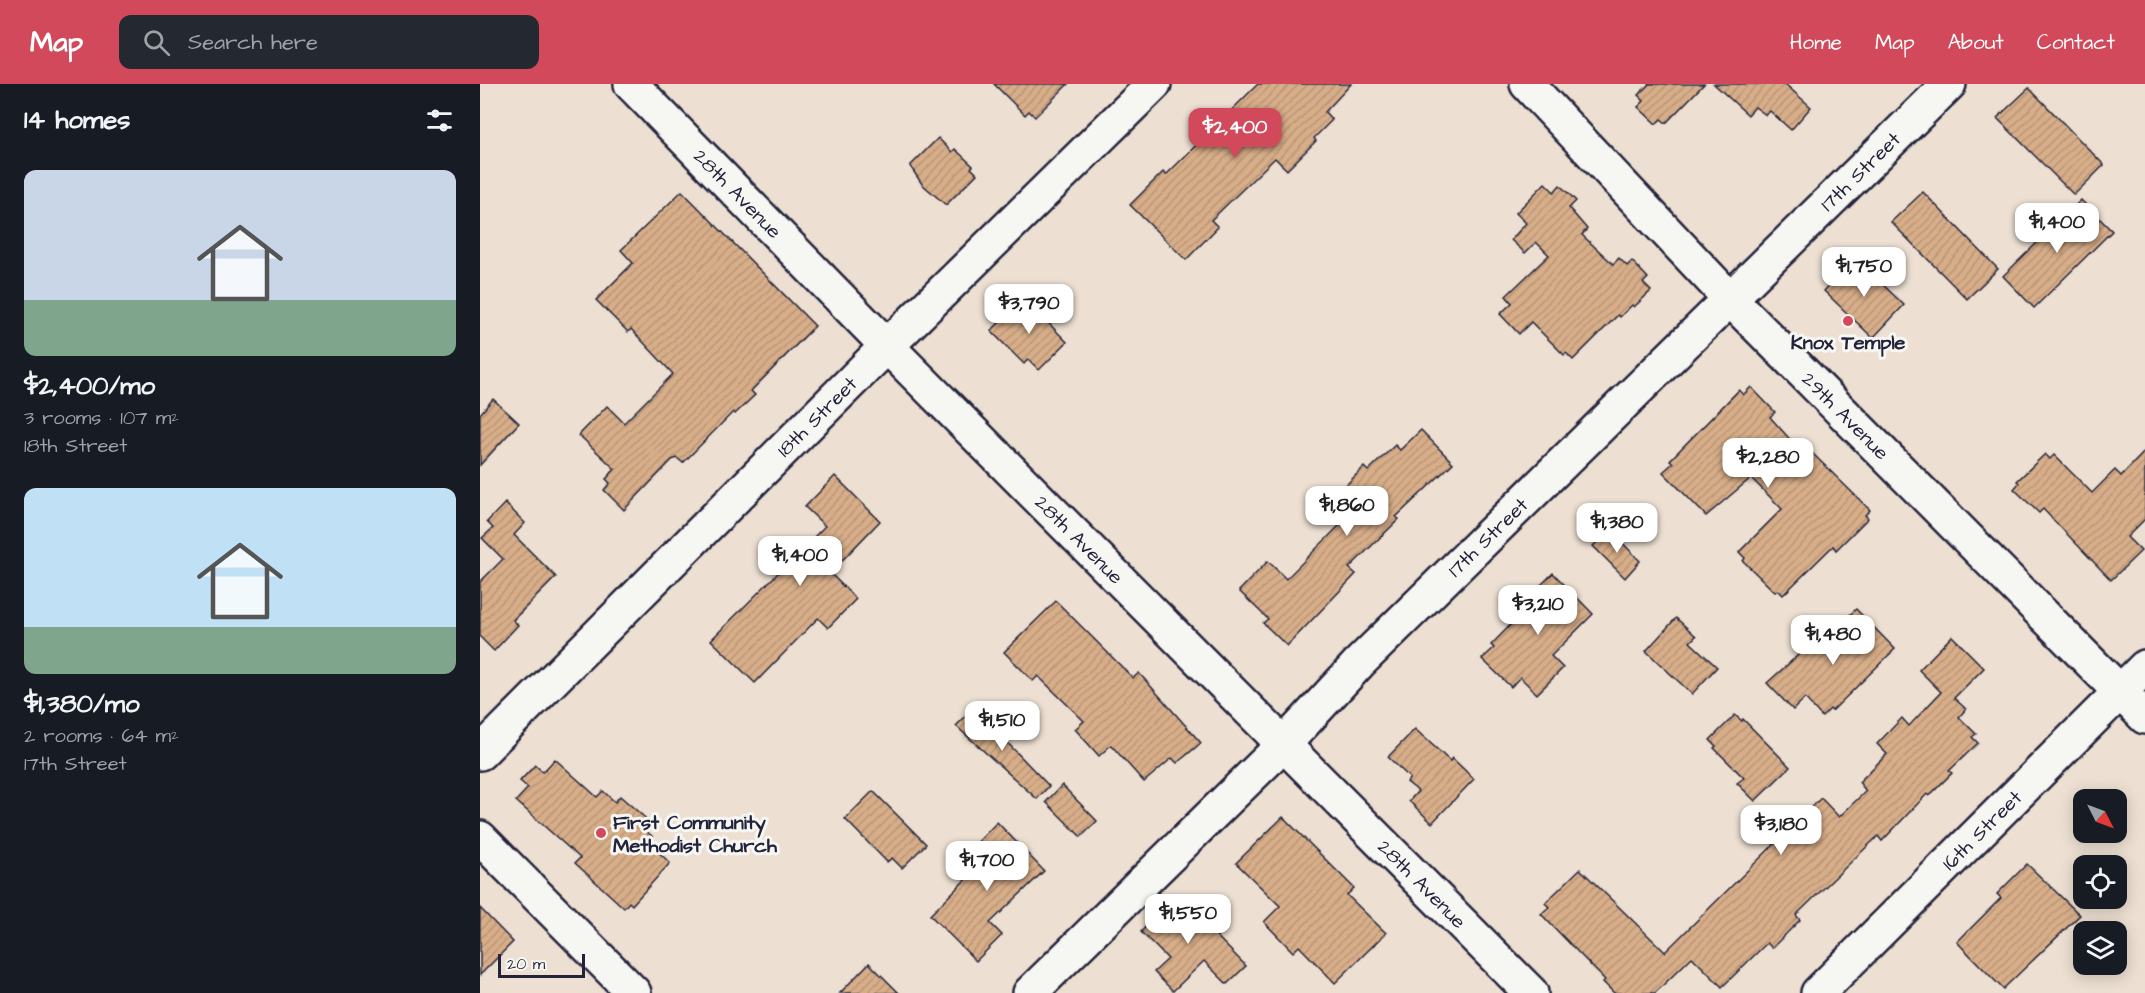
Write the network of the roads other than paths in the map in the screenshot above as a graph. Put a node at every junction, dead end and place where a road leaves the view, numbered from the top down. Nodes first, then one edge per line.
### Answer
1 (631, 84) edge
2 (1154, 84) edge
3 (1527, 84) edge
4 (1948, 84) edge
5 (1729, 298) junction
6 (887, 346) junction
7 (2145, 667) edge
8 (2121, 691) junction
9 (2145, 717) edge
10 (1285, 743) junction
11 (480, 753) edge
12 (480, 838) edge
13 (634, 993) edge
14 (1030, 993) edge
15 (1531, 993) edge
16 (1818, 993) edge

1 - 6 street, 28th Avenue
2 - 6 street, 18th Street
3 - 5 street, 29th Avenue
4 - 5 street, 17th Street
5 - 8 street, 29th Avenue
5 - 10 street, 17th Street
6 - 10 street, 28th Avenue
6 - 11 street, 18th Street
7 - 8 street, 16th Street
8 - 9 street, 29th Avenue
8 - 16 street, 16th Street
10 - 14 street, 17th Street
10 - 15 street, 28th Avenue
12 - 13 street

